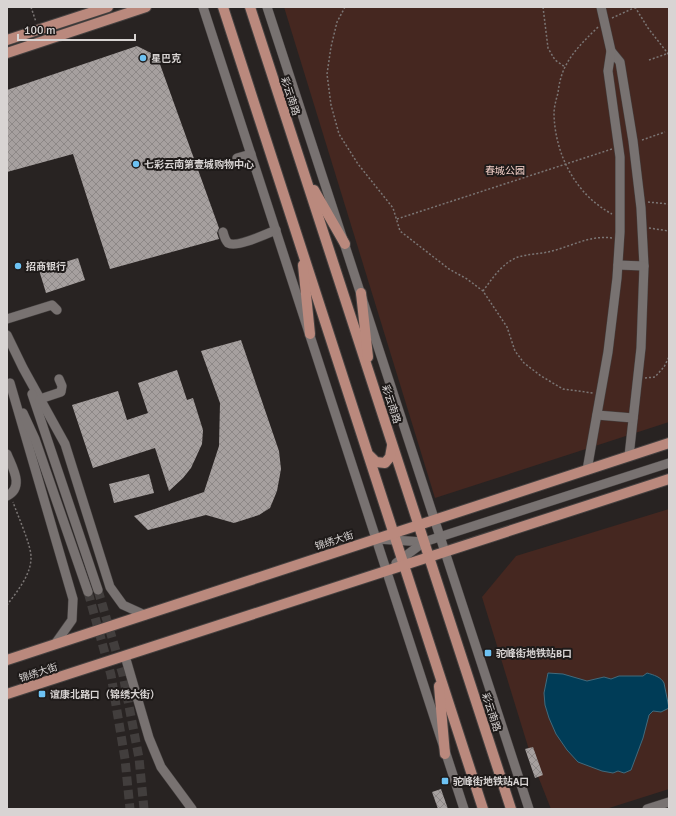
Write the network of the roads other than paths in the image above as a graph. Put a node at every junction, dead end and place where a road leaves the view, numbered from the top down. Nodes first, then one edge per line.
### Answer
1 (108, 7) edge
2 (146, 7) edge
3 (204, 7) edge
4 (223, 7) edge
5 (250, 7) edge
6 (267, 7) edge
7 (601, 7) edge
8 (7, 40) edge
9 (611, 51) junction
10 (7, 53) edge
11 (251, 154) junction
12 (237, 158) dead end
13 (303, 170) junction
14 (276, 230) junction
15 (223, 232) dead end
16 (345, 244) junction
17 (300, 245) junction
18 (618, 266) junction
19 (644, 266) junction
20 (360, 293) junction
21 (57, 310) dead end
22 (7, 319) edge
23 (310, 334) junction
24 (7, 336) edge
25 (23, 368) junction
26 (371, 378) junction
27 (8, 379) edge
28 (60, 379) dead end
29 (13, 392) junction
30 (40, 399) junction
31 (7, 406) edge
32 (597, 415) junction
33 (633, 418) junction
34 (669, 443) edge
35 (392, 444) junction
36 (367, 451) junction
37 (7, 454) edge
38 (630, 456) junction
39 (669, 462) edge
40 (587, 470) junction
41 (669, 479) edge
42 (9, 495) edge
43 (434, 520) junction
44 (418, 525) junction
45 (395, 537) junction
46 (440, 537) junction
47 (376, 539) junction
48 (424, 542) junction
49 (445, 552) junction
50 (429, 557) junction
51 (403, 562) junction
52 (386, 571) junction
53 (98, 590) tunnel mouth
54 (88, 592) tunnel mouth
55 (144, 615) junction
56 (55, 644) junction
57 (125, 656) junction
58 (7, 660) edge
59 (437, 668) junction
60 (7, 694) edge
61 (445, 754) junction
62 (504, 788) junction
63 (669, 802) edge
64 (190, 808) edge
65 (464, 809) edge
66 (484, 809) edge
67 (511, 809) edge
68 (516, 809) edge
69 (529, 809) edge
70 (647, 809) edge

1 - 8 main road
2 - 10 main road
3 - 11 street
4 - 17 main road
5 - 13 main road, 彩云南路
6 - 16 street
7 - 9 street
9 - 18 street
9 - 19 street
11 - 12 street
11 - 14 street
13 - 16 main road
13 - 26 main road, 彩云南路
14 - 15 street
14 - 23 street
16 - 20 street
17 - 23 main road
17 - 36 main road
18 - 19 street
18 - 32 street
19 - 33 street
20 - 26 main road
20 - 43 street
21 - 22 street
23 - 47 street
24 - 25 street
25 - 30 street
25 - 53 street
26 - 35 main road, 彩云南路
27 - 29 street
27 - 54 street
28 - 30 street
29 - 31 street
29 - 56 street
30 - 55 street
32 - 33 street
32 - 40 street
33 - 38 street
34 - 38 main road, 锦绣大街
35 - 36 main road
35 - 44 main road, 彩云南路
36 - 45 main road
37 - 42 street
38 - 40 main road, 锦绣大街
39 - 46 street
40 - 43 main road, 锦绣大街
41 - 49 main road, 锦绣大街
43 - 44 main road, 锦绣大街
43 - 46 street
44 - 45 main road, 锦绣大街
44 - 48 main road, 彩云南路
45 - 47 main road, 锦绣大街
45 - 48 street
45 - 51 main road
46 - 48 street
46 - 49 street
47 - 52 street
47 - 55 main road, 锦绣大街
48 - 50 main road, 彩云南路
48 - 51 street
49 - 50 main road, 锦绣大街
49 - 69 street
50 - 51 main road, 锦绣大街
50 - 62 main road, 彩云南路
51 - 52 main road, 锦绣大街
51 - 59 main road
52 - 57 main road, 锦绣大街
52 - 61 street
55 - 56 main road, 锦绣大街
56 - 58 main road, 锦绣大街
57 - 60 main road, 锦绣大街
57 - 64 street
59 - 61 main road
59 - 66 main road
61 - 65 street
62 - 67 main road, 彩云南路
62 - 68 main road
63 - 70 street

